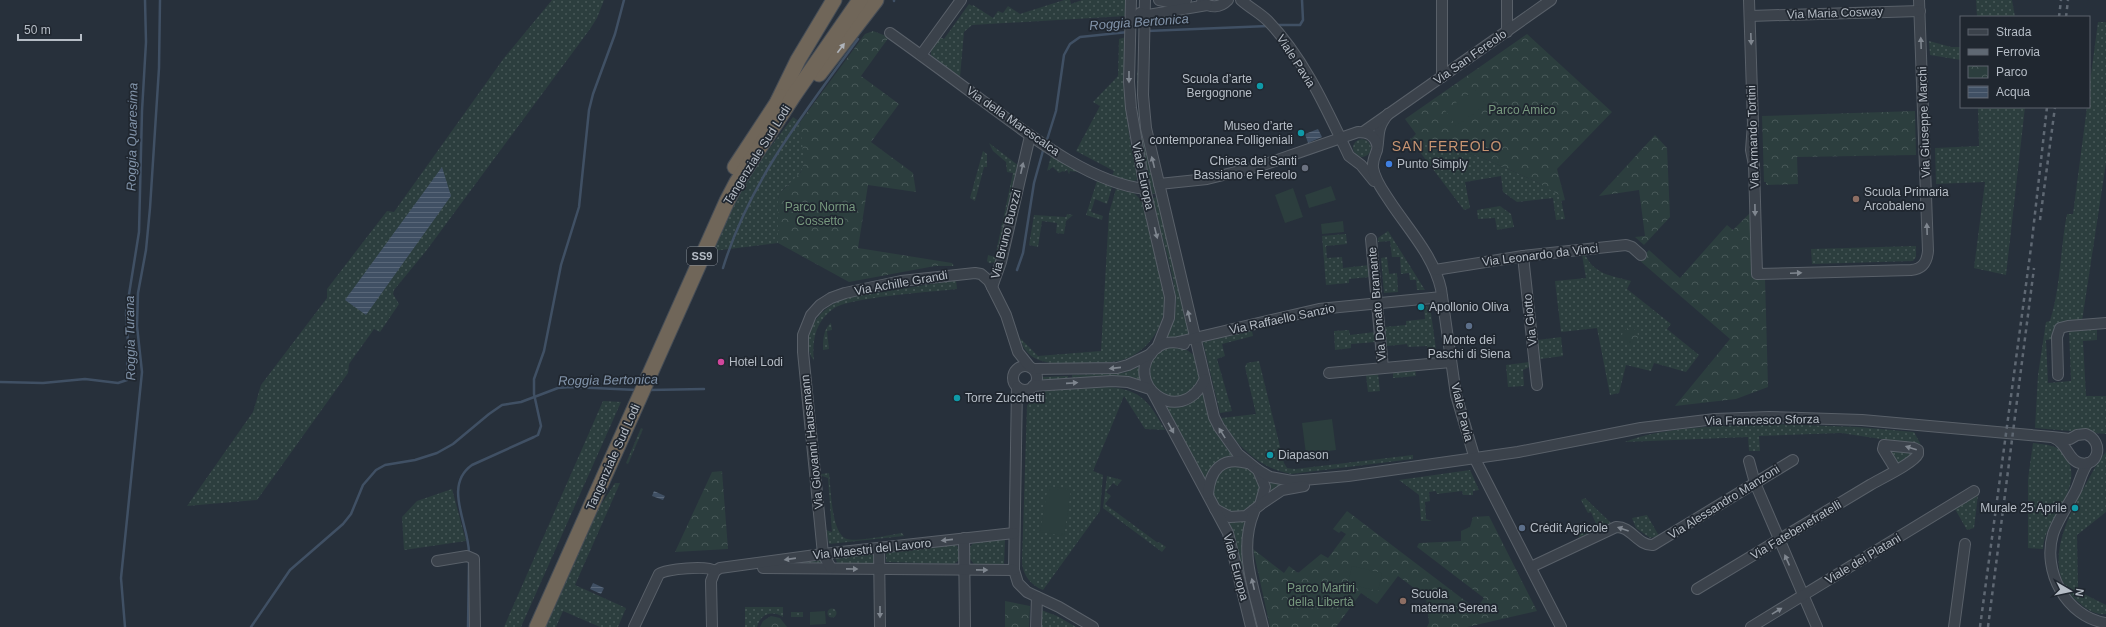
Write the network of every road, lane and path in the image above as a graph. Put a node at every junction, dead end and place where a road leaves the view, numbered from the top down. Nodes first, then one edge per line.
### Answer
1 (834, 0) edge
2 (847, 0) edge
3 (860, 0) edge
4 (876, 0) edge
5 (961, 0) edge
6 (1131, 0) edge
7 (1136, 0) edge
8 (1144, 0) edge
9 (1160, 0) edge
10 (1186, 0) edge
11 (1242, 0) edge
12 (1442, 0) edge
13 (1507, 0) edge
14 (1551, 0) edge
15 (1750, 0) edge
16 (1919, 0) edge
17 (1204, 2) edge
18 (1226, 2) edge
19 (823, 7) edge
20 (1254, 10) junction
21 (1920, 11) junction
22 (1144, 15) junction
23 (1750, 16) junction
24 (1507, 32) junction
25 (890, 33) dead end
26 (922, 55) junction
27 (1442, 77) junction
28 (794, 95) junction
29 (778, 101) junction
30 (1388, 114) junction
31 (1331, 120) junction
32 (1356, 134) junction
33 (1030, 136) junction
34 (1340, 138) junction
35 (1376, 149) junction
36 (1347, 152) junction
37 (1358, 162) junction
38 (1159, 184) junction
39 (1145, 189) junction
40 (1384, 193) junction
41 (1371, 239) dead end
42 (1641, 255) dead end
43 (1523, 256) junction
44 (1435, 270) junction
45 (1757, 274) joint
46 (992, 287) junction
47 (1442, 298) junction
48 (1377, 304) junction
49 (811, 315) joint
50 (2106, 323) edge
51 (1010, 331) junction
52 (1195, 339) junction
53 (1178, 342) junction
54 (1154, 351) junction
55 (1198, 354) junction
56 (1451, 362) junction
57 (1031, 368) junction
58 (1383, 368) junction
59 (1014, 371) junction
60 (1329, 373) dead end
61 (2058, 375) dead end
62 (642, 379) junction
63 (1205, 379) junction
64 (1537, 385) dead end
65 (1017, 387) junction
66 (1031, 387) junction
67 (1152, 391) junction
68 (633, 400) junction
69 (1016, 415) junction
70 (2052, 437) junction
71 (2073, 438) junction
72 (2094, 439) junction
73 (2106, 439) edge
74 (2106, 446) edge
75 (2068, 452) junction
76 (2097, 454) junction
77 (1475, 459) junction
78 (1792, 460) dead end
79 (1749, 461) dead end
80 (1247, 462) junction
81 (2077, 463) junction
82 (2088, 463) junction
83 (1258, 470) junction
84 (1896, 470) dead end
85 (1348, 476) junction
86 (2081, 477) junction
87 (1755, 483) junction
88 (1974, 491) dead end
89 (1208, 494) junction
90 (1257, 508) junction
91 (1215, 509) junction
92 (1014, 533) junction
93 (964, 538) junction
94 (1778, 540) junction
95 (1965, 544) dead end
96 (880, 548) junction
97 (823, 554) junction
98 (437, 560) dead end
99 (730, 568) junction
100 (831, 568) junction
101 (1531, 568) junction
102 (880, 569) junction
103 (964, 570) junction
104 (1014, 570) junction
105 (715, 571) junction
106 (1697, 589) dead end
107 (1803, 595) junction
108 (1037, 597) junction
109 (2106, 623) edge
110 (475, 627) edge
111 (526, 627) edge
112 (537, 627) edge
113 (634, 627) edge
114 (712, 627) edge
115 (880, 627) edge
116 (965, 627) edge
117 (1036, 627) edge
118 (1093, 627) edge
119 (1251, 627) edge
120 (1263, 627) edge
121 (1561, 627) edge
122 (1751, 627) edge
123 (1817, 627) edge
124 (1954, 627) edge

1 - 19 highway
2 - 29 highway, Tangenziale Sud Lodi / SS9
3 - 28 highway, Tangenziale Sud Lodi / SS9
28 -> 4 highway
5 - 26 street
6 -> 39 street, Viale Europa
7 - 22 street, Viale Europa
8 - 22 street, Viale Europa
9 - 10 street
11 - 20 street, Viale Pavia
12 - 27 street
13 - 24 street
14 - 24 street, Via San Fereolo
15 - 23 street, Via Armando Tortini
16 - 21 street, Via Giuseppe Marchi
17 - 18 street, Viale Pavia
17 - 22 street
18 - 20 street, Viale Pavia
19 - 29 highway
20 - 31 street, Viale Pavia
21 - 23 street, Via Maria Cosway
45 -> 21 street, Via Giuseppe Marchi
38 -> 22 street, Viale Europa
23 -> 45 street, Via Armando Tortini
24 - 27 street, Via San Fereolo
25 - 26 street, Via della Marescalca
26 - 33 street, Via della Marescalca
27 - 30 street, Via San Fereolo
28 - 62 highway, Tangenziale Sud Lodi / SS9
29 - 62 highway, Tangenziale Sud Lodi / SS9
30 - 32 street, Via San Fereolo
30 - 35 street, Via San Fereolo
31 - 32 street, Viale Pavia
31 - 34 street, Viale Pavia
32 - 34 street, Via San Fereolo
32 - 35 street
32 - 36 street
33 - 39 street, Via della Marescalca
46 -> 33 street, Via Bruno Buozzi
34 - 36 street, Viale Pavia
34 - 38 street
35 - 37 street
35 - 40 street, Viale Pavia
36 - 37 street, Viale Pavia
37 - 40 street, Viale Pavia
52 -> 38 street, Viale Europa
39 -> 54 street, Viale Europa
40 - 44 street, Viale Pavia
41 - 48 street, Via Donato Bramante
42 - 43 street, Via Leonardo da Vinci
43 - 44 street, Via Leonardo da Vinci
43 - 64 street, Via Giotto
44 - 47 street, Viale Pavia
46 - 49 street, Via Achille Grandi
46 - 51 street, Via Bruno Buozzi
47 - 48 street, Via Raffaello Sanzio
47 - 56 street, Viale Pavia
48 - 52 street, Via Raffaello Sanzio
48 - 58 street, Via Donato Bramante
49 - 97 street, Via Giovanni Haussmann
50 - 61 street
51 - 57 street, Via Bruno Buozzi
51 - 59 street, Via Bruno Buozzi
52 - 53 street, Via Raffaello Sanzio
52 - 55 street, Viale Europa
53 - 54 street
53 - 55 street
54 -> 57 street
54 - 67 street, Viale Europa
55 - 63 street, Viale Europa
56 - 58 street
56 - 77 street, Viale Pavia
57 - 59 street
57 - 66 street
58 - 60 street
59 - 65 street
62 - 68 highway, Tangenziale Sud Lodi / SS9
63 - 67 street
80 -> 63 street, Viale Europa
65 - 66 street
65 - 69 street
66 -> 67 street
66 - 69 street
67 -> 89 street, Viale Europa
68 - 111 highway, Tangenziale Sud Lodi / SS9
68 - 112 highway, Tangenziale Sud Lodi / SS9
69 - 92 street
70 - 71 street, Via Francesco Sforza
70 - 75 street
70 - 77 street, Via Francesco Sforza
71 - 72 street, Via Francesco Sforza
71 - 75 street
72 - 73 street, Via Francesco Sforza
72 - 76 street
74 - 76 street
75 - 81 street
76 - 82 street
77 - 85 street, Via Francesco Sforza
77 - 101 street, Viale Pavia
78 - 87 street, Via Alessandro Manzoni
79 - 87 street
80 - 83 street, Viale Europa
80 - 89 street
81 - 82 street
81 - 86 street
82 - 86 street
83 - 85 street
83 - 90 street, Viale Europa
84 - 94 street, Via Fatebenefratelli
85 - 90 street
86 - 109 street
87 - 94 street
87 -> 101 street, Via Alessandro Manzoni
88 - 107 street, Viale dei Platani
89 - 91 street, Viale Europa
90 - 91 street, Viale Europa
120 -> 90 street, Viale Europa
91 - 119 street, Viale Europa
92 - 93 street, Via Maestri del Lavoro
92 - 104 street
93 -> 96 street, Via Maestri del Lavoro
93 - 103 street
94 - 106 street, Via Fatebenefratelli
107 -> 94 street
95 - 124 street
96 - 97 street, Via Maestri del Lavoro
96 - 102 street
97 -> 99 street, Via Maestri del Lavoro
97 - 100 street, Via Giovanni Haussmann
98 - 110 street
99 - 100 street, Via Maestri del Lavoro
99 - 105 street, Via Maestri del Lavoro
100 -> 102 street, Via Maestri del Lavoro
101 - 121 street, Viale Pavia
102 - 103 street, Via Maestri del Lavoro
102 -> 115 street
103 -> 104 street, Via Maestri del Lavoro
103 - 116 street
104 - 108 street
105 - 113 street, Via Maestri del Lavoro
105 - 114 street
122 -> 107 street, Viale dei Platani
107 - 123 street
108 - 117 street
108 - 118 street

